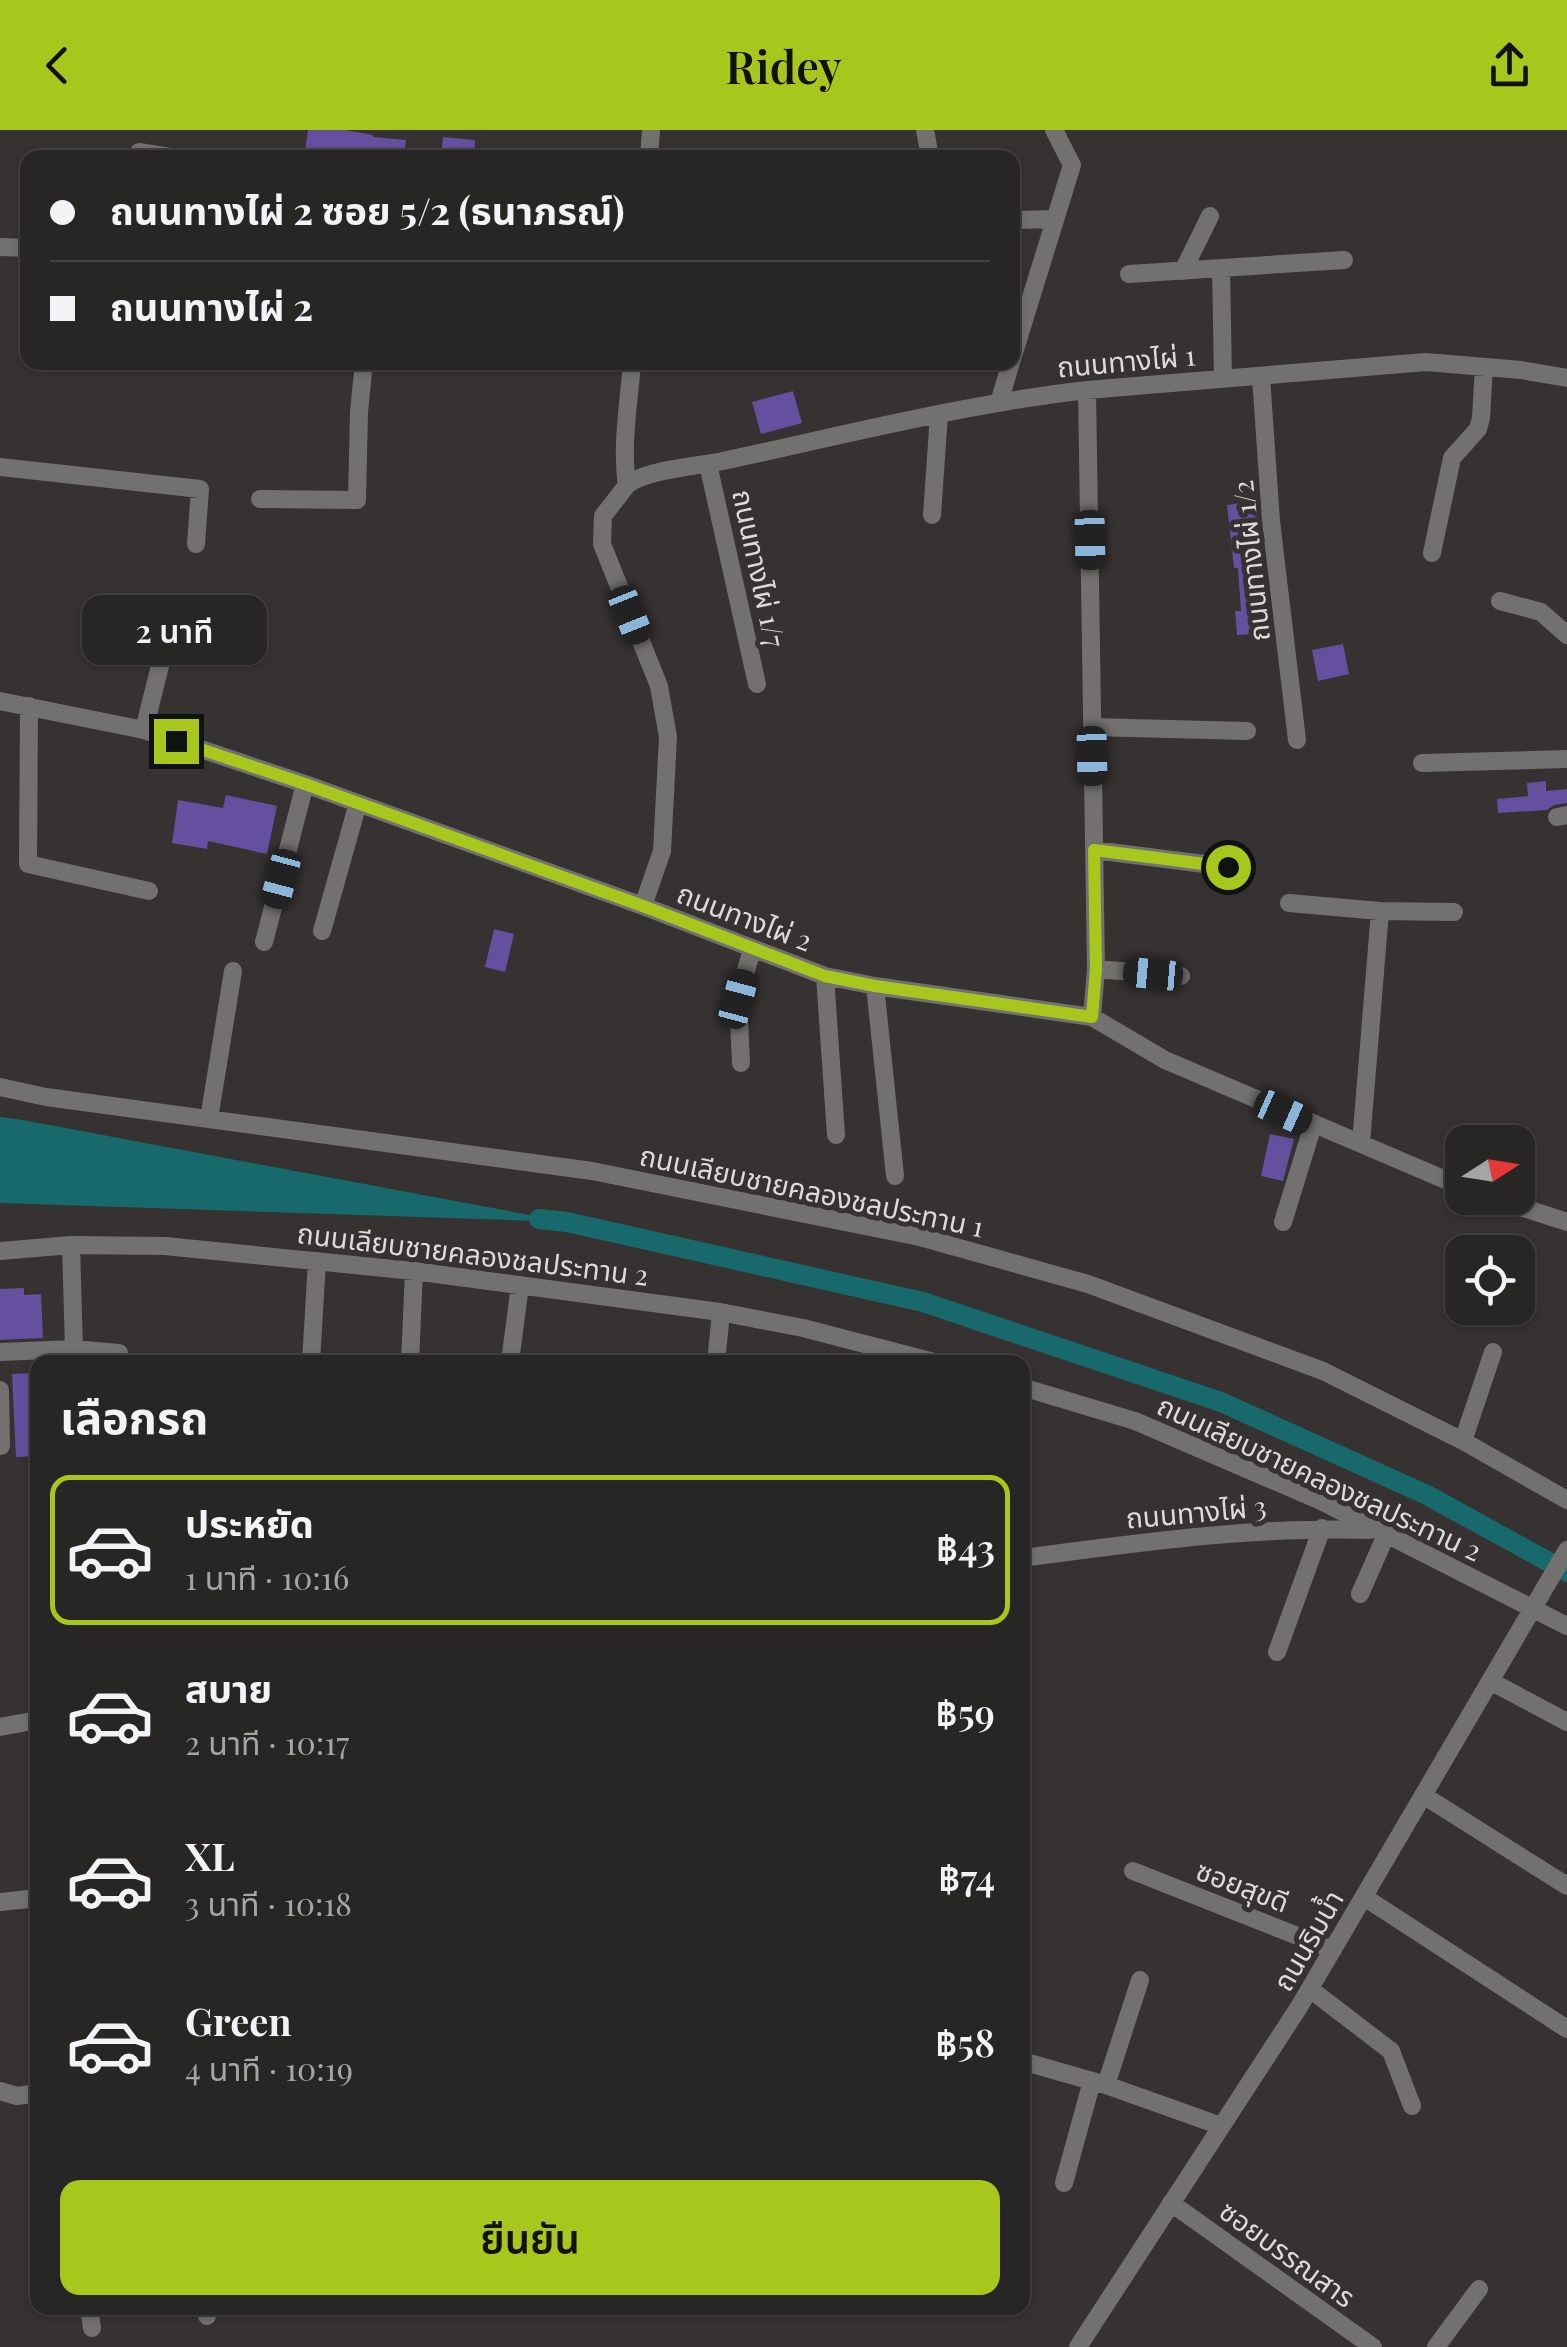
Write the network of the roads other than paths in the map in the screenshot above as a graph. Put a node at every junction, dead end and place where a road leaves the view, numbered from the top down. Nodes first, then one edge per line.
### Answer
1 (1054, 130) edge
2 (1210, 216) dead end
3 (1054, 219) junction
4 (1020, 220) edge
5 (1344, 260) dead end
6 (1221, 268) junction
7 (1183, 271) junction
8 (1129, 274) dead end
9 (1020, 333) edge
10 (1484, 367) junction
11 (363, 370) edge
12 (630, 370) edge
13 (1009, 370) edge
14 (1261, 376) junction
15 (1567, 378) edge
16 (1223, 379) junction
17 (1087, 390) junction
18 (999, 403) junction
19 (939, 414) junction
20 (708, 464) junction
21 (0, 468) edge
22 (632, 481) junction
23 (260, 499) dead end
24 (932, 516) dead end
25 (196, 544) dead end
26 (1432, 553) dead end
27 (1500, 600) dead end
28 (170, 626) dead end
29 (1567, 635) edge
30 (757, 684) dead end
31 (0, 701) edge
32 (29, 706) junction
33 (1092, 727) junction
34 (144, 730) junction
35 (1247, 731) dead end
36 (1297, 740) dead end
37 (1567, 759) edge
38 (1422, 763) dead end
39 (305, 784) junction
40 (358, 803) junction
41 (1094, 850) junction
42 (1228, 867) dead end
43 (149, 891) dead end
44 (1289, 903) dead end
45 (643, 906) junction
46 (1380, 911) junction
47 (1454, 912) dead end
48 (322, 931) dead end
49 (264, 942) dead end
50 (752, 949) junction
51 (1096, 969) junction
52 (233, 971) dead end
53 (825, 976) junction
54 (1181, 976) dead end
55 (875, 986) junction
56 (1092, 1017) junction
57 (741, 1063) dead end
58 (0, 1087) edge
59 (209, 1119) junction
60 (1312, 1125) junction
61 (836, 1135) dead end
62 (1361, 1143) junction
63 (895, 1176) dead end
64 (1445, 1180) edge
65 (1535, 1212) edge
66 (1282, 1222) dead end
67 (1567, 1222) edge
68 (71, 1245) junction
69 (0, 1251) edge
70 (317, 1261) junction
71 (414, 1271) junction
72 (520, 1285) junction
73 (721, 1313) junction
74 (74, 1349) junction
75 (0, 1352) edge
76 (1493, 1352) dead end
77 (119, 1355) edge
78 (311, 1355) edge
79 (410, 1355) edge
80 (511, 1355) edge
81 (717, 1355) edge
82 (907, 1355) edge
83 (1030, 1389) edge
84 (0, 1390) edge
85 (1463, 1441) junction
86 (2, 1446) edge
87 (1567, 1500) edge
88 (1322, 1528) junction
89 (1381, 1532) junction
90 (1567, 1550) edge
91 (1030, 1557) edge
92 (1360, 1594) dead end
93 (1536, 1604) junction
94 (1567, 1626) edge
95 (1277, 1652) dead end
96 (1490, 1681) junction
97 (30, 1722) edge
98 (1567, 1722) edge
99 (0, 1728) edge
100 (1423, 1794) junction
101 (1133, 1871) dead end
102 (1567, 1886) edge
103 (1364, 1898) junction
104 (30, 1899) edge
105 (0, 1902) edge
106 (1333, 1950) junction
107 (1140, 1980) dead end
108 (1310, 1989) junction
109 (1567, 2029) edge
110 (1030, 2062) edge
111 (1099, 2083) junction
112 (0, 2092) edge
113 (30, 2094) edge
114 (1412, 2106) dead end
115 (1221, 2126) junction
116 (1064, 2183) dead end
117 (1171, 2203) junction
118 (1479, 2289) dead end
119 (90, 2315) edge
120 (92, 2328) dead end
121 (1078, 2347) edge
122 (1373, 2347) edge
123 (1436, 2347) edge

1 - 3 street
2 - 7 street
3 - 4 street
3 - 9 street
5 - 6 street
6 - 7 street
6 - 16 street
7 - 8 street
10 - 14 street, ถนนทางไผ่ 1
10 - 15 street, ถนนทางไผ่ 1
10 - 26 street
11 - 23 street
12 - 22 street
13 - 18 street
14 - 16 street, ถนนทางไผ่ 1
14 - 36 street, ถนนทางไผ่ 1/2
16 - 17 street, ถนนทางไผ่ 1
17 - 18 street, ถนนทางไผ่ 1
17 - 33 street
18 - 19 street, ถนนทางไผ่ 1
19 - 20 street, ถนนทางไผ่ 1
19 - 24 street
20 - 22 street, ถนนทางไผ่ 1
20 - 30 street, ถนนทางไผ่ 1/7
21 - 25 street
22 - 45 street
27 - 29 street
28 - 34 street
31 - 32 street, ถนนทางไผ่ 2
32 - 34 street, ถนนทางไผ่ 2
32 - 43 street
33 - 35 street
33 - 41 street
34 - 39 street, ถนนทางไผ่ 2
37 - 38 street
39 - 40 street, ถนนทางไผ่ 2
39 - 49 street
40 - 45 street, ถนนทางไผ่ 2
40 - 48 street
41 - 42 street
41 - 51 street
44 - 46 street
45 - 50 street, ถนนทางไผ่ 2
46 - 47 street
46 - 62 street
50 - 53 street, ถนนทางไผ่ 2
50 - 57 street
51 - 54 street
51 - 56 street
52 - 59 street
53 - 55 street, ถนนทางไผ่ 2
53 - 61 street
55 - 56 street, ถนนทางไผ่ 2
55 - 63 street
56 - 60 street, ถนนทางไผ่ 2
58 - 59 street, ถนนเลียบชายคลองชลประทาน 1
59 - 85 street, ถนนเลียบชายคลองชลประทาน 1
60 - 62 street, ถนนทางไผ่ 2
60 - 66 street
62 - 64 street, ถนนทางไผ่ 2
65 - 67 street
68 - 69 street, ถนนเลียบชายคลองชลประทาน 2
68 - 70 street, ถนนเลียบชายคลองชลประทาน 2
68 - 74 street
70 - 71 street, ถนนเลียบชายคลองชลประทาน 2
70 - 78 street
71 - 72 street, ถนนเลียบชายคลองชลประทาน 2
71 - 79 street
72 - 73 street, ถนนเลียบชายคลองชลประทาน 2
72 - 80 street
73 - 81 street
73 - 82 street, ถนนเลียบชายคลองชลประทาน 2
74 - 75 street
74 - 77 street
76 - 85 street
83 - 89 street, ถนนเลียบชายคลองชลประทาน 2
84 - 86 street
85 - 87 street, ถนนเลียบชายคลองชลประทาน 1
88 - 89 street, ถนนทางไผ่ 3
88 - 91 street, ถนนทางไผ่ 3
88 - 95 street
89 - 92 street
89 - 93 street, ถนนเลียบชายคลองชลประทาน 2
90 - 93 street, ถนนริมน้ำ
93 - 94 street, ถนนเลียบชายคลองชลประทาน 2
93 - 96 street, ถนนริมน้ำ
96 - 98 street
96 - 100 street, ถนนริมน้ำ
97 - 99 street
100 - 102 street
100 - 103 street, ถนนริมน้ำ
101 - 106 street, ซอยสุขดี
103 - 106 street, ถนนริมน้ำ
103 - 109 street
104 - 105 street
106 - 108 street, ถนนริมน้ำ
107 - 111 street
108 - 114 street
108 - 115 street, ถนนริมน้ำ
110 - 111 street
111 - 115 street
111 - 116 street
112 - 113 street
115 - 117 street, ถนนริมน้ำ
117 - 121 street, ถนนริมน้ำ
117 - 122 street, ซอยบรรณสาร
118 - 123 street
119 - 120 street

